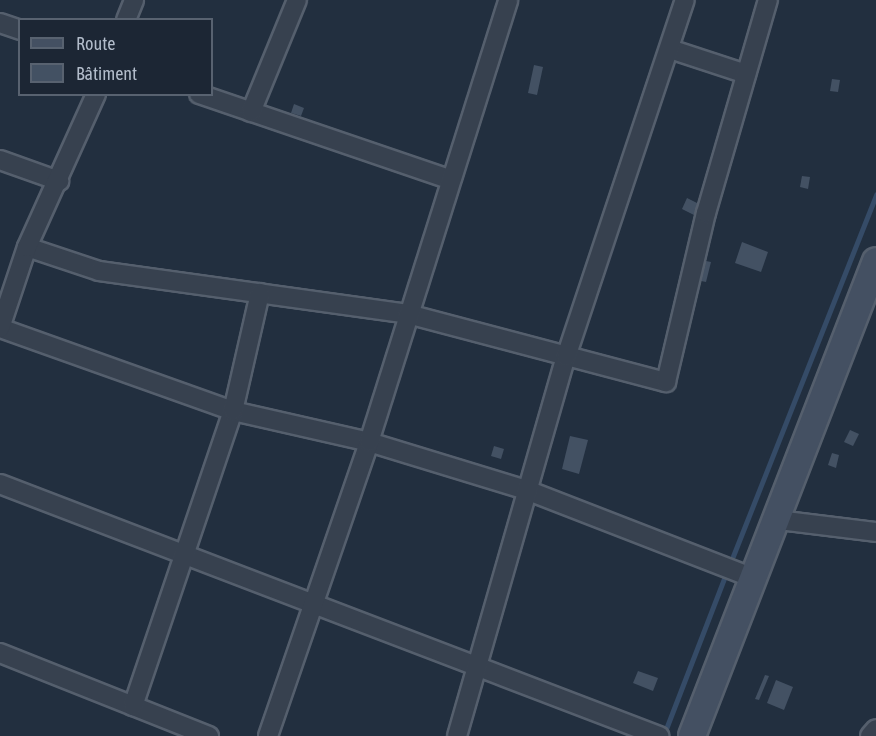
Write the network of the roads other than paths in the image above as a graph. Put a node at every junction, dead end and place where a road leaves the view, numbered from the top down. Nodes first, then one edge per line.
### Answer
1 (134, 0) edge
2 (297, 0) edge
3 (508, 0) edge
4 (685, 0) edge
5 (768, 0) edge
6 (127, 18) edge
7 (0, 23) edge
8 (18, 29) edge
9 (670, 49) junction
10 (746, 74) junction
11 (95, 96) edge
12 (205, 96) edge
13 (251, 112) junction
14 (0, 160) edge
15 (452, 180) junction
16 (59, 181) junction
17 (27, 247) junction
18 (876, 261) edge
19 (260, 293) junction
20 (408, 314) junction
21 (0, 328) edge
22 (566, 357) junction
23 (233, 411) junction
24 (369, 442) junction
25 (0, 484) edge
26 (529, 491) junction
27 (778, 520) junction
28 (876, 532) edge
29 (186, 555) junction
30 (756, 579) junction
31 (316, 605) junction
32 (0, 653) edge
33 (476, 666) junction
34 (133, 706) junction
35 (876, 729) edge
36 (208, 736) edge
37 (268, 736) edge
38 (457, 736) edge
39 (659, 736) edge
40 (692, 736) edge
41 (870, 736) edge

1 - 6 street
2 - 13 street
3 - 15 street
4 - 9 street
5 - 10 street
7 - 8 street
9 - 10 street
9 - 22 street
10 - 22 street
11 - 16 street
12 - 13 street
13 - 15 street
14 - 16 street
15 - 20 street
16 - 17 street
17 - 19 street
17 - 21 street
18 - 27 street
19 - 20 street
19 - 23 street
20 - 22 street
20 - 24 street
21 - 23 street
22 - 26 street
23 - 24 street
23 - 29 street
24 - 26 street
24 - 31 street
25 - 29 street
26 - 30 street
26 - 33 street
27 - 28 street
27 - 30 street
29 - 31 street
29 - 34 street
30 - 40 street
31 - 33 street
31 - 37 street
32 - 34 street
33 - 38 street
33 - 39 street
34 - 36 street
35 - 41 street

